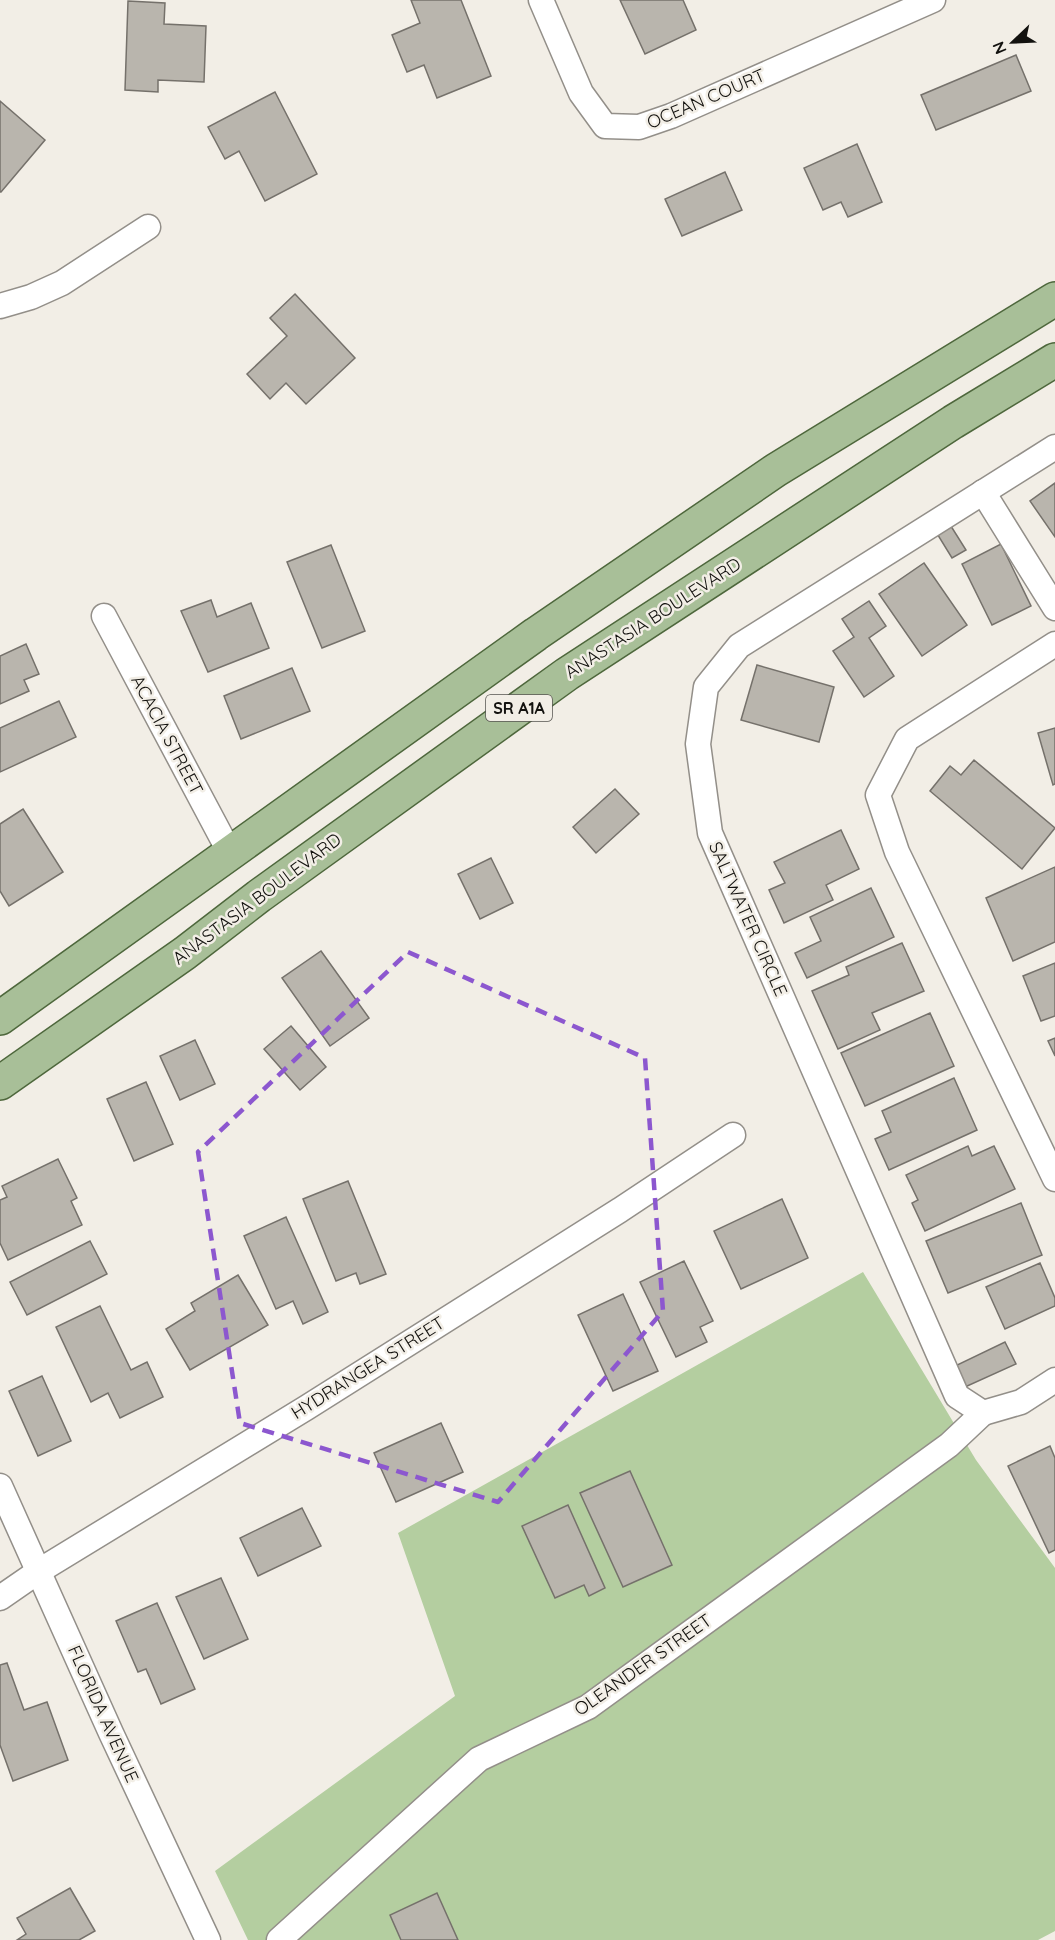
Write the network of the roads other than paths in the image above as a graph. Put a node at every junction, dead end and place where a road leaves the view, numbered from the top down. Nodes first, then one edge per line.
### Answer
1 (541, 0) edge
2 (933, 0) edge
3 (148, 227) dead end
4 (1055, 299) edge
5 (0, 306) edge
6 (1055, 360) edge
7 (1055, 447) edge
8 (983, 492) junction
9 (1055, 608) edge
10 (105, 616) dead end
11 (1055, 644) edge
12 (230, 853) junction
13 (0, 1018) edge
14 (0, 1083) edge
15 (733, 1135) dead end
16 (1055, 1179) edge
17 (1055, 1380) edge
18 (983, 1413) junction
19 (0, 1486) edge
20 (39, 1571) junction
21 (0, 1598) edge
22 (208, 1940) edge
23 (279, 1940) edge

1 - 2 street, OCEAN COURT
3 - 5 street
4 - 12 main road, SR A1A
6 - 14 main road, ANASTASIA BOULEVARD / SR A1A
7 - 8 street, SALTWATER CIRCLE
8 - 9 street
8 - 18 street, SALTWATER CIRCLE
10 - 12 street, ACACIA STREET
11 - 16 street
12 - 13 main road, SR A1A
15 - 20 street, HYDRANGEA STREET
17 - 18 street
18 - 23 street, OLEANDER STREET
19 - 20 street, FLORIDA AVENUE
20 - 21 street, HYDRANGEA STREET
20 - 22 street, FLORIDA AVENUE

